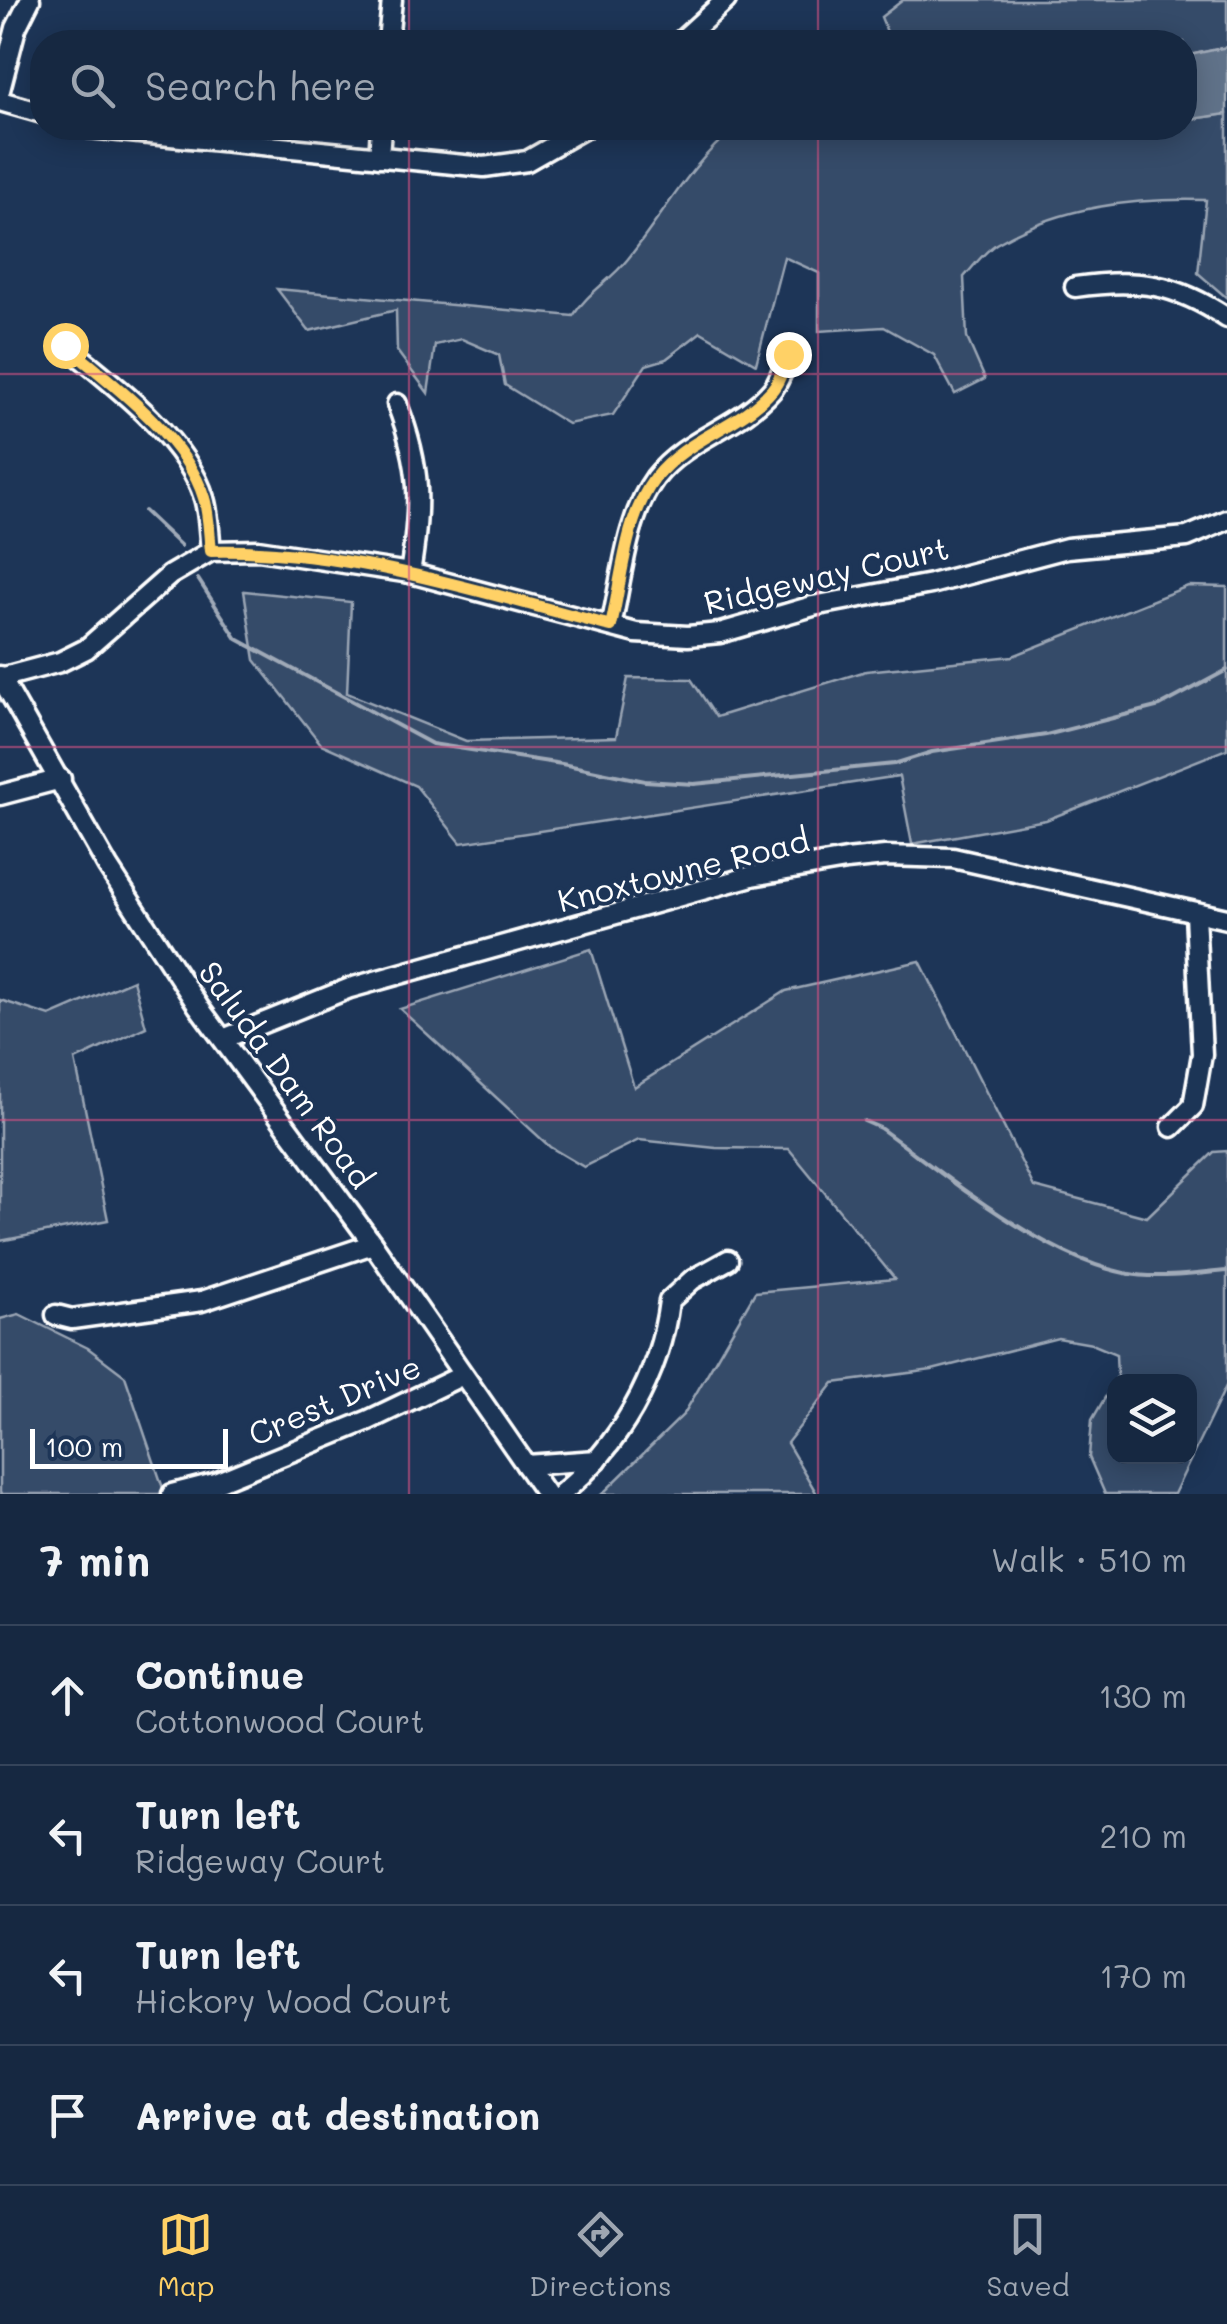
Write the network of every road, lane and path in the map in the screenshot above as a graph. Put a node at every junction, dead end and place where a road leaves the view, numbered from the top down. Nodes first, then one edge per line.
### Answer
1 (30, 0) edge
2 (392, 0) edge
3 (726, 0) edge
4 (389, 30) edge
5 (693, 30) edge
6 (0, 90) edge
7 (0, 100) edge
8 (30, 110) edge
9 (209, 140) edge
10 (380, 140) edge
11 (564, 140) edge
12 (379, 157) junction
13 (1075, 287) dead end
14 (1227, 318) edge
15 (65, 345) dead end
16 (788, 354) dead end
17 (397, 404) dead end
18 (1227, 520) edge
19 (211, 551) junction
20 (410, 572) junction
21 (611, 626) junction
22 (0, 677) edge
23 (61, 778) junction
24 (0, 795) edge
25 (1195, 914) junction
26 (1227, 919) edge
27 (223, 1039) junction
28 (1172, 1127) dead end
29 (373, 1244) junction
30 (728, 1260) dead end
31 (56, 1315) dead end
32 (463, 1375) junction
33 (597, 1460) junction
34 (526, 1466) junction
35 (172, 1494) edge
36 (546, 1494) edge
37 (561, 1494) edge

1 - 6 street
2 - 4 street
3 - 5 street
7 - 8 street
9 - 12 street
10 - 12 street
11 - 12 street
13 - 14 street
15 - 19 street
16 - 21 street
17 - 20 street
18 - 21 street, Ridgeway Court
19 - 20 street, Ridgeway Court
19 - 22 street
20 - 21 street, Ridgeway Court
22 - 23 street, Saluda Dam Road
23 - 24 street
23 - 27 street, Saluda Dam Road
25 - 26 street, Knoxtowne Road
25 - 27 street, Knoxtowne Road
25 - 28 street
27 - 29 street, Saluda Dam Road
29 - 31 street
29 - 32 street, Saluda Dam Road
30 - 33 street
32 - 34 street, Saluda Dam Road
32 - 35 street, Crest Drive
33 - 34 street
33 - 37 street
34 - 36 street, Saluda Dam Road

